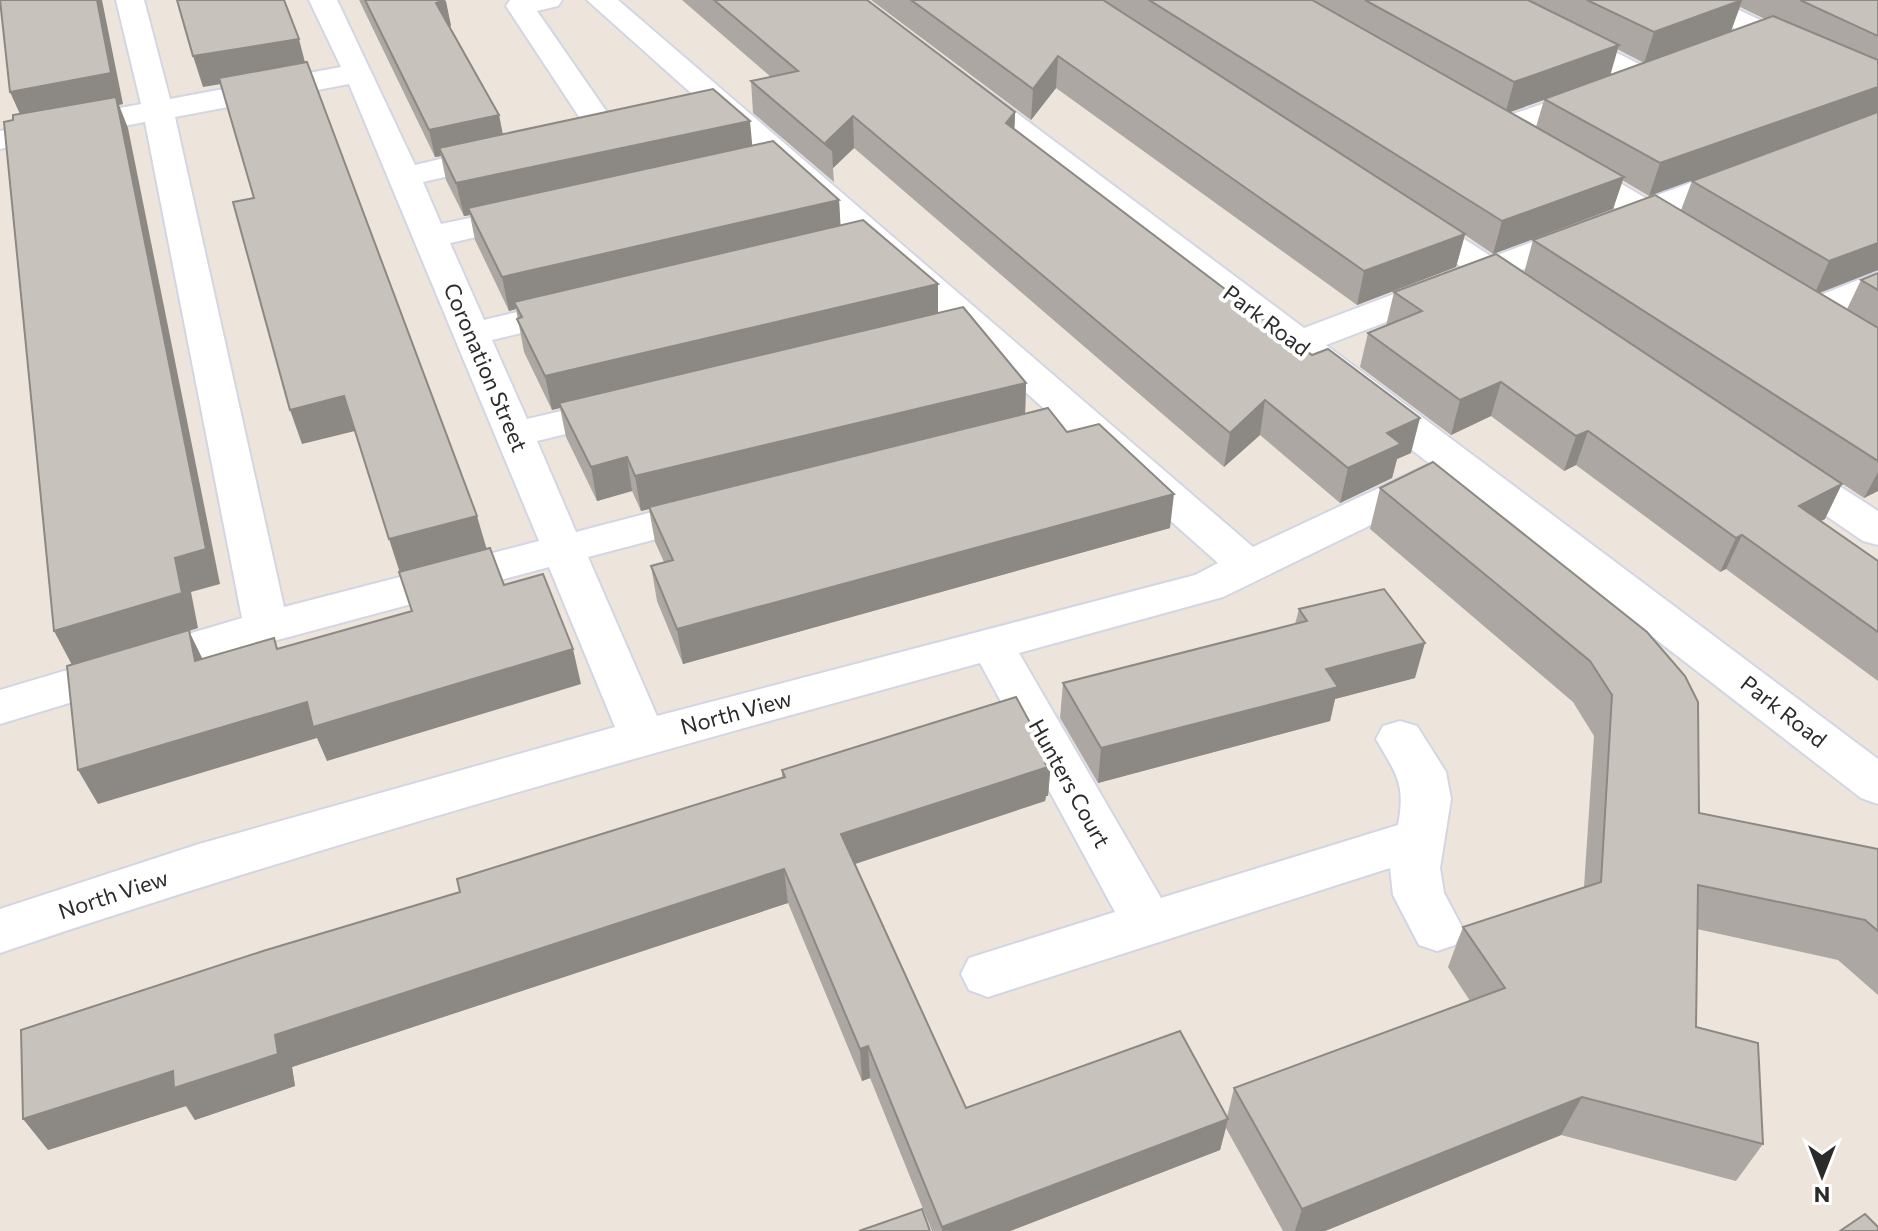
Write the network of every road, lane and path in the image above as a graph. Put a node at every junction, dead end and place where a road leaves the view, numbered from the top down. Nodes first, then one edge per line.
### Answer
1 (130, 0) edge
2 (323, 0) edge
3 (548, 0) edge
4 (601, 0) edge
5 (1489, 0) edge
6 (1696, 0) edge
7 (1764, 32) junction
8 (1724, 47) edge
9 (936, 67) edge
10 (359, 73) junction
11 (1878, 87) edge
12 (158, 111) junction
13 (573, 138) edge
14 (0, 140) edge
15 (527, 149) edge
16 (784, 159) junction
17 (1776, 162) edge
18 (738, 169) edge
19 (404, 177) junction
20 (1387, 203) edge
21 (569, 206) edge
22 (1644, 210) junction
23 (430, 237) junction
24 (872, 238) junction
25 (826, 249) edge
26 (1708, 250) edge
27 (1491, 271) junction
28 (1878, 283) edge
29 (610, 300) edge
30 (1811, 312) edge
31 (1556, 315) edge
32 (970, 324) junction
33 (472, 334) junction
34 (924, 335) edge
35 (1298, 343) junction
36 (661, 399) edge
37 (1077, 420) junction
38 (515, 434) junction
39 (971, 446) edge
40 (1762, 453) edge
41 (1459, 466) junction
42 (745, 502) edge
43 (1878, 531) edge
44 (564, 547) junction
45 (1249, 567) junction
46 (266, 627) junction
47 (992, 644) junction
48 (0, 707) edge
49 (643, 737) junction
50 (1400, 739) dead end
51 (1878, 785) edge
52 (1421, 838) junction
53 (1148, 923) junction
54 (1437, 929) dead end
55 (0, 931) edge
56 (988, 974) dead end

1 - 12 street
2 - 10 street, Coronation Street
3 - 13 street
4 - 16 street
5 - 22 street
6 - 7 street
7 - 8 street
7 - 11 street
9 - 35 street, Park Road
10 - 12 street
10 - 19 street, Coronation Street
12 - 14 street
12 - 46 street
15 - 19 street
16 - 18 street
16 - 24 street
17 - 22 street
19 - 23 street, Coronation Street
20 - 27 street
21 - 23 street
22 - 26 street
22 - 27 street
23 - 33 street, Coronation Street
24 - 25 street
24 - 32 street
27 - 31 street
27 - 35 street
28 - 30 street
29 - 33 street
32 - 34 street
32 - 37 street
33 - 38 street, Coronation Street
35 - 41 street, Park Road
36 - 38 street
37 - 39 street
37 - 45 street
38 - 44 street, Coronation Street
40 - 43 street
41 - 45 street, North View
41 - 51 street, Park Road
42 - 44 street
44 - 46 street
44 - 49 street, Coronation Street
45 - 47 street, North View
46 - 48 street
47 - 49 street, North View
47 - 53 street, Hunters Court
49 - 55 street, North View
50 - 52 street
52 - 53 street
52 - 54 street
53 - 56 street

